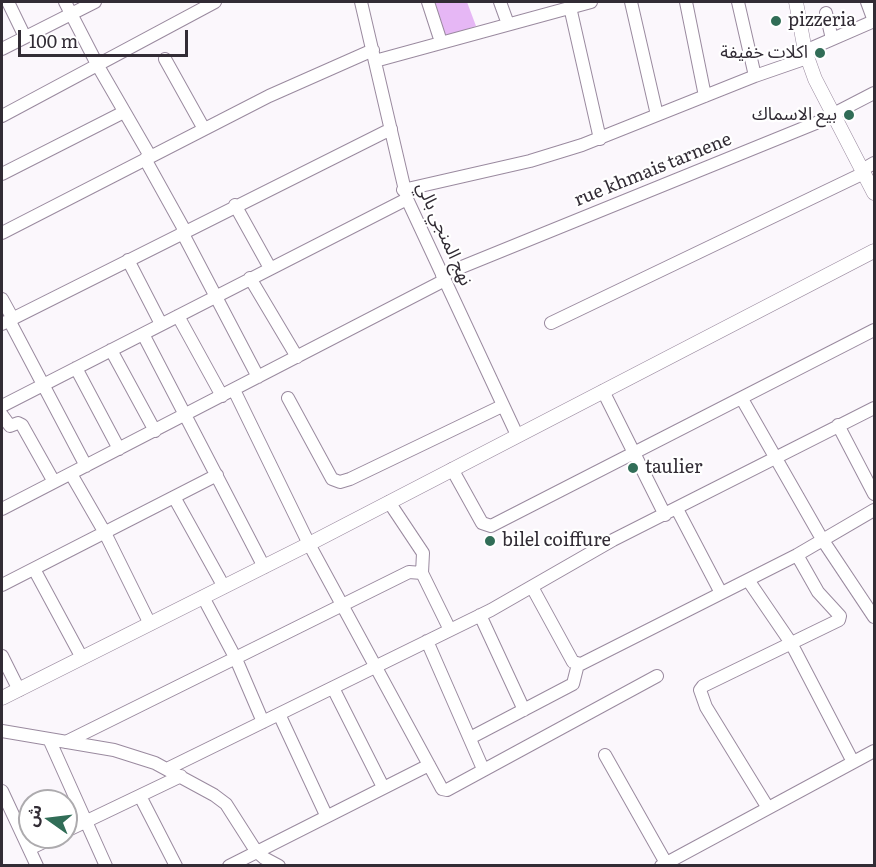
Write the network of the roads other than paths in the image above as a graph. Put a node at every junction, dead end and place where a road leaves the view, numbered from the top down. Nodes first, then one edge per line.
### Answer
1 (8, 2) edge
2 (65, 2) edge
3 (95, 2) edge
4 (361, 2) edge
5 (428, 2) edge
6 (500, 2) edge
7 (591, 2) edge
8 (631, 2) edge
9 (686, 2) edge
10 (738, 2) edge
11 (796, 2) edge
12 (867, 2) edge
13 (207, 3) edge
14 (565, 6) edge
15 (826, 13) dead end
16 (71, 14) junction
17 (874, 21) edge
18 (508, 24) junction
19 (25, 37) junction
20 (832, 39) junction
21 (441, 42) junction
22 (2, 49) edge
23 (806, 55) junction
24 (374, 56) junction
25 (165, 59) dead end
26 (98, 66) junction
27 (755, 76) junction
28 (874, 93) edge
29 (705, 96) junction
30 (4, 110) edge
31 (124, 112) junction
32 (833, 114) junction
33 (657, 115) junction
34 (204, 129) junction
35 (391, 129) junction
36 (600, 139) junction
37 (148, 158) junction
38 (867, 169) edge
39 (2, 174) edge
40 (874, 193) edge
41 (405, 195) junction
42 (235, 205) junction
43 (184, 232) junction
44 (2, 233) edge
45 (874, 251) edge
46 (128, 260) junction
47 (270, 268) junction
48 (250, 278) junction
49 (443, 278) junction
50 (215, 297) junction
51 (2, 298) edge
52 (178, 316) junction
53 (8, 321) edge
54 (551, 322) dead end
55 (161, 324) junction
56 (874, 330) edge
57 (143, 334) junction
58 (111, 350) junction
59 (297, 357) junction
60 (76, 368) junction
61 (258, 377) junction
62 (42, 385) junction
63 (234, 390) junction
64 (603, 391) junction
65 (222, 396) junction
66 (288, 398) dead end
67 (742, 399) junction
68 (2, 406) edge
69 (502, 406) junction
70 (874, 408) edge
71 (2, 415) edge
72 (186, 415) junction
73 (838, 425) junction
74 (155, 430) junction
75 (517, 435) junction
76 (119, 449) junction
77 (635, 453) junction
78 (773, 457) junction
79 (86, 466) junction
80 (452, 469) junction
81 (71, 474) junction
82 (217, 475) junction
83 (54, 482) junction
84 (874, 494) edge
85 (174, 497) junction
86 (389, 502) junction
87 (2, 509) edge
88 (677, 509) junction
89 (874, 510) edge
90 (665, 514) junction
91 (105, 533) junction
92 (822, 539) junction
93 (309, 544) junction
94 (797, 555) junction
95 (264, 567) junction
96 (34, 569) junction
97 (422, 573) junction
98 (748, 580) junction
99 (2, 585) edge
100 (224, 587) junction
101 (532, 587) junction
102 (722, 593) junction
103 (204, 597) junction
104 (343, 603) junction
105 (480, 615) junction
106 (874, 617) edge
107 (150, 624) junction
108 (450, 630) junction
109 (427, 641) junction
110 (791, 643) junction
111 (2, 656) edge
112 (82, 658) junction
113 (236, 659) junction
114 (578, 664) junction
115 (376, 666) junction
116 (657, 676) dead end
117 (333, 688) junction
118 (19, 690) junction
119 (2, 699) edge
120 (524, 710) junction
121 (279, 714) junction
122 (263, 722) junction
123 (2, 731) edge
124 (471, 738) junction
125 (49, 739) junction
126 (66, 742) junction
127 (874, 751) edge
128 (605, 755) dead end
129 (853, 762) junction
130 (429, 765) junction
131 (167, 769) junction
132 (483, 769) junction
133 (181, 776) junction
134 (383, 787) junction
135 (2, 791) edge
136 (140, 796) junction
137 (768, 808) junction
138 (326, 815) junction
139 (85, 822) junction
140 (18, 825) edge
141 (78, 825) edge
142 (29, 849) edge
143 (255, 852) junction
144 (664, 864) edge
145 (37, 866) edge
146 (106, 866) edge
147 (176, 866) edge
148 (229, 866) edge
149 (260, 866) edge
150 (279, 866) edge

1 - 19 street
2 - 16 street
3 - 16 street
4 - 24 street, نهج المنجي بالي
5 - 21 street
6 - 18 street
7 - 14 street
8 - 33 street
9 - 29 street
10 - 27 street
11 - 23 street
12 - 17 street
13 - 26 street
14 - 18 street
14 - 36 street
15 - 20 street
16 - 19 street
16 - 26 street
17 - 20 street
18 - 21 street
19 - 22 street
20 - 23 street
21 - 24 street
23 - 27 street
23 - 32 street
24 - 34 street
24 - 35 street, نهج المنجي بالي
25 - 34 street
26 - 30 street
26 - 31 street
27 - 29 street
28 - 32 street, rue khmais tarnene
29 - 33 street
31 - 37 street
31 - 39 street
32 - 38 street
32 - 49 street, rue khmais tarnene
33 - 36 street
34 - 37 street
35 - 41 street, نهج المنجي بالي
35 - 42 street
36 - 41 street
37 - 43 street
37 - 44 street
38 - 40 street
38 - 54 street
41 - 47 street
41 - 49 street, نهج المنجي بالي
42 - 43 street
42 - 47 street
43 - 46 street
43 - 50 street
45 - 64 street
46 - 53 street
46 - 55 street
47 - 48 street
48 - 50 street
48 - 59 street
49 - 59 street, rue khmais tarnene
49 - 69 street, نهج المنجي بالي
50 - 52 street
50 - 61 street
51 - 53 street
52 - 55 street
52 - 65 street
53 - 62 street
55 - 57 street
56 - 67 street
57 - 58 street
57 - 72 street
58 - 60 street
58 - 74 street
59 - 61 street, rue khmais tarnene
60 - 62 street
60 - 76 street
61 - 63 street, rue khmais tarnene
62 - 68 street
62 - 79 street
63 - 65 street, rue khmais tarnene
63 - 93 street
64 - 75 street
64 - 77 street
65 - 72 street, rue khmais tarnene
66 - 69 street
67 - 77 street
67 - 78 street
69 - 75 street, نهج المنجي بالي
70 - 73 street
71 - 83 street
72 - 74 street, rue khmais tarnene
72 - 82 street
73 - 78 street
73 - 84 street
74 - 76 street, rue khmais tarnene
75 - 80 street
76 - 79 street, rue khmais tarnene
77 - 80 street
77 - 90 street
78 - 88 street
78 - 92 street
79 - 81 street, rue khmais tarnene
80 - 86 street
81 - 83 street, rue khmais tarnene
81 - 91 street
82 - 85 street
82 - 95 street
83 - 87 street, rue khmais tarnene
85 - 91 street
85 - 100 street
86 - 93 street
86 - 97 street
88 - 90 street
88 - 102 street
89 - 92 street
90 - 101 street
91 - 96 street
91 - 107 street
92 - 94 street
92 - 106 street
93 - 95 street
93 - 104 street
94 - 98 street
94 - 110 street
95 - 100 street
96 - 99 street
96 - 112 street
97 - 104 street
97 - 108 street
98 - 102 street
98 - 110 street
100 - 103 street
101 - 105 street
101 - 114 street
102 - 114 street
103 - 107 street
103 - 113 street
104 - 113 street
104 - 115 street
105 - 108 street
105 - 120 street
107 - 112 street
108 - 109 street
109 - 115 street
109 - 124 street
110 - 129 street
110 - 137 street
111 - 118 street
112 - 118 street
113 - 122 street
113 - 126 street
114 - 120 street
115 - 117 street
115 - 130 street
116 - 132 street
117 - 121 street
117 - 134 street
118 - 119 street
120 - 124 street
121 - 122 street
121 - 138 street
122 - 131 street
123 - 125 street
124 - 132 street
125 - 126 street
125 - 139 street
126 - 131 street
127 - 129 street
128 - 144 street
129 - 137 street
130 - 132 street
130 - 134 street
131 - 133 street
133 - 136 street
133 - 143 street
134 - 138 street
135 - 140 street
136 - 139 street
136 - 147 street
137 - 144 street
138 - 143 street
139 - 141 street
139 - 146 street
142 - 145 street
143 - 148 street
143 - 149 street
143 - 150 street

